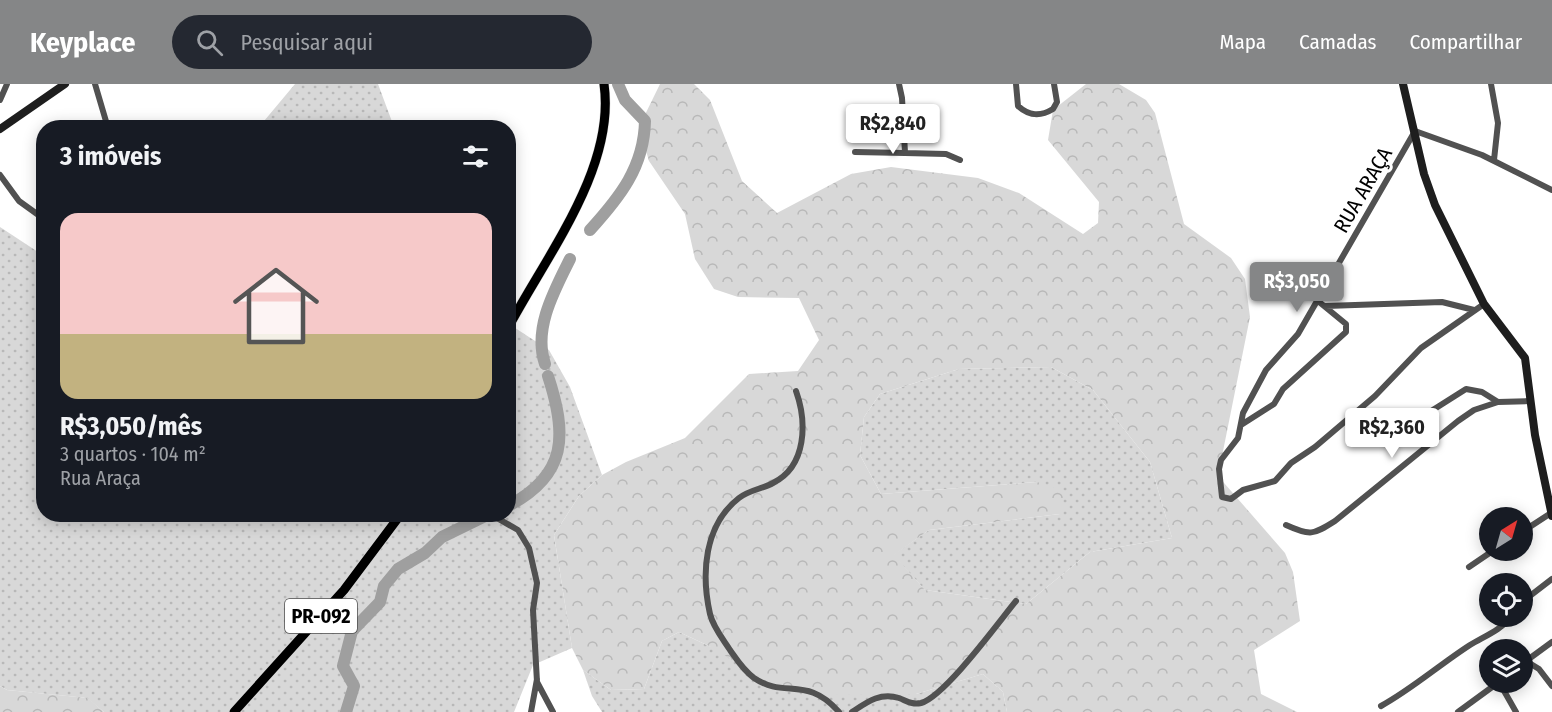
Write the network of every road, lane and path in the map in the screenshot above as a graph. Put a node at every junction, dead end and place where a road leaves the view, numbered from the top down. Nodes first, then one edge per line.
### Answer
1 (7, 84) edge
2 (65, 84) edge
3 (95, 84) edge
4 (604, 84) edge
5 (899, 84) edge
6 (1016, 84) edge
7 (1054, 84) edge
8 (1403, 84) edge
9 (1491, 84) edge
10 (0, 100) edge
11 (106, 120) edge
12 (0, 129) edge
13 (1415, 131) junction
14 (855, 152) dead end
15 (905, 153) junction
16 (960, 160) dead end
17 (1494, 160) junction
18 (0, 175) edge
19 (1552, 190) edge
20 (36, 213) edge
21 (1318, 302) junction
22 (1484, 304) junction
23 (1326, 306) junction
24 (1474, 310) junction
25 (516, 314) edge
26 (796, 391) dead end
27 (1532, 401) junction
28 (1498, 402) junction
29 (1417, 420) dead end
30 (1241, 425) junction
31 (1551, 515) edge
32 (394, 522) edge
33 (503, 522) edge
34 (1286, 525) dead end
35 (1533, 526) edge
36 (1479, 560) edge
37 (1469, 567) dead end
38 (1552, 579) edge
39 (1533, 594) edge
40 (1016, 601) dead end
41 (1502, 627) edge
42 (1552, 642) edge
43 (1533, 656) edge
44 (1533, 666) edge
45 (538, 676) junction
46 (1552, 686) edge
47 (1484, 693) edge
48 (1505, 693) edge
49 (1380, 706) dead end
50 (234, 712) edge
51 (531, 712) edge
52 (553, 712) edge
53 (839, 712) edge
54 (852, 712) edge
55 (1458, 712) edge
56 (1516, 712) edge

1 - 10 street
2 - 12 street
3 - 11 street
4 - 25 main road
5 - 15 street
6 - 7 street
8 - 13 street
9 - 17 street
13 - 17 street
13 - 21 street, RUA ARAÇA
13 - 22 street
14 - 15 street
15 - 16 street
17 - 19 street
18 - 20 street
21 - 23 street
21 - 30 street, RUA ARAÇA
22 - 24 street
22 - 27 street
23 - 24 street
23 - 30 street
24 - 30 street, RUA ARAÇA
26 - 53 street
27 - 28 street
27 - 31 street
28 - 29 street
28 - 34 street
31 - 35 street
32 - 50 main road, PR-092
33 - 45 street
36 - 37 street
38 - 39 street
40 - 54 street
41 - 49 street
42 - 43 street
44 - 46 street
45 - 51 street
45 - 52 street
47 - 55 street
48 - 56 street

